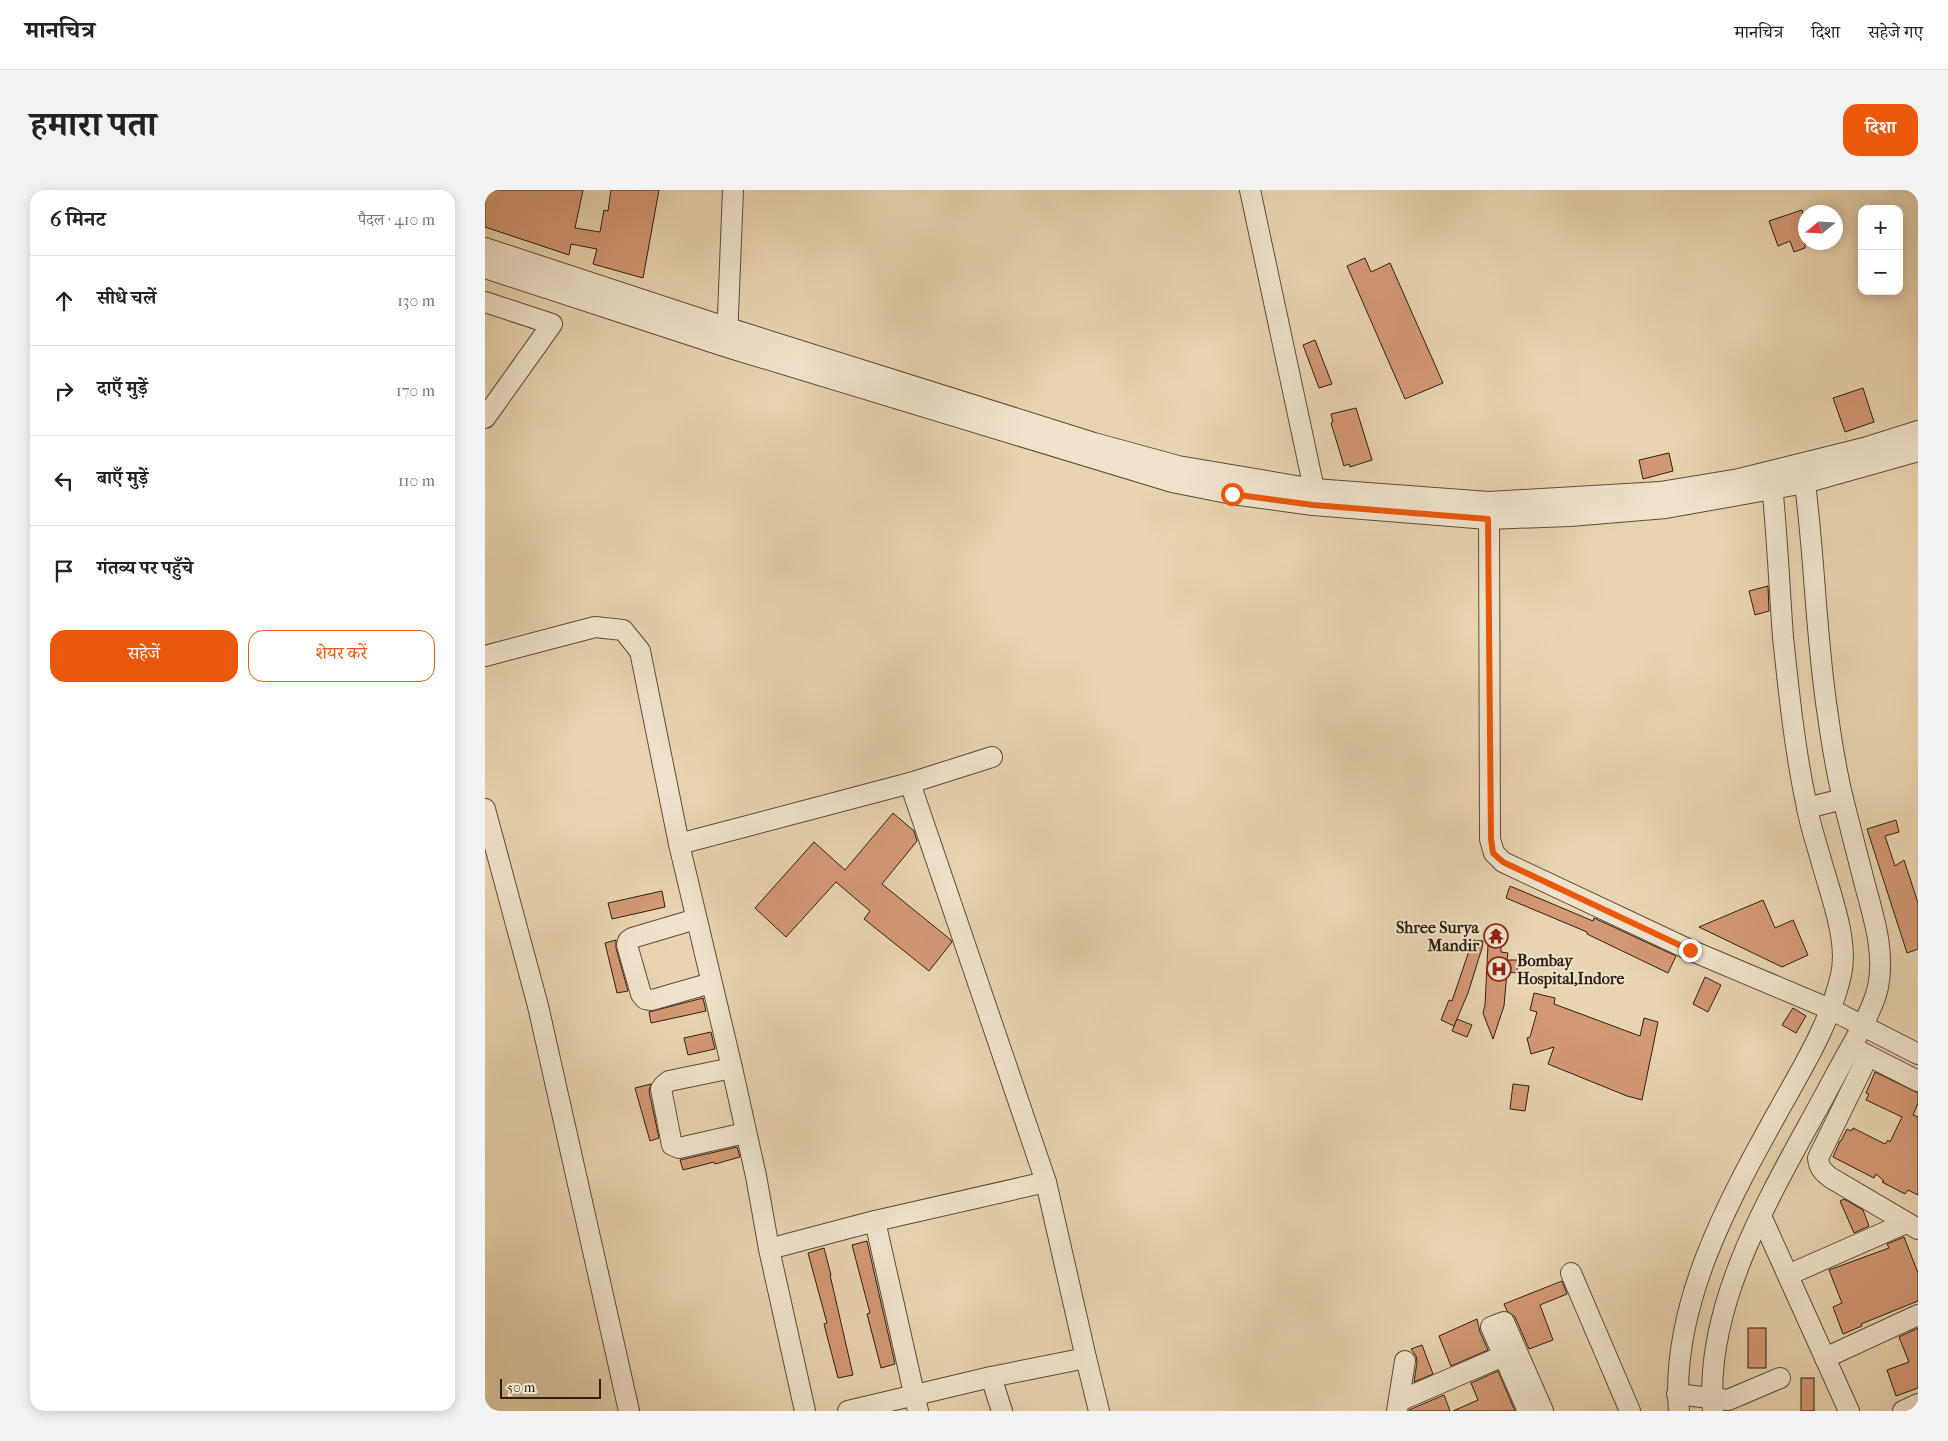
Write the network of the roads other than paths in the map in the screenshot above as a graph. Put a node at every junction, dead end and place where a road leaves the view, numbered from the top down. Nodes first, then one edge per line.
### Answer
1 (733, 190) edge
2 (1250, 190) edge
3 (485, 248) edge
4 (485, 268) edge
5 (485, 302) edge
6 (727, 338) junction
7 (485, 418) edge
8 (1918, 431) edge
9 (1918, 450) edge
10 (1802, 462) junction
11 (1771, 480) junction
12 (1805, 483) junction
13 (1314, 497) junction
14 (1488, 510) junction
15 (485, 656) edge
16 (992, 757) dead end
17 (910, 782) junction
18 (1843, 799) junction
19 (1807, 808) junction
20 (485, 809) edge
21 (679, 844) junction
22 (696, 919) junction
23 (711, 983) junction
24 (1832, 1010) junction
25 (1862, 1024) junction
26 (1860, 1052) junction
27 (1918, 1054) edge
28 (732, 1068) junction
29 (1918, 1081) edge
30 (745, 1133) junction
31 (1046, 1182) junction
32 (1761, 1216) junction
33 (875, 1221) junction
34 (1912, 1226) edge
35 (769, 1249) junction
36 (1571, 1273) dead end
37 (1789, 1275) junction
38 (1918, 1315) edge
39 (1684, 1327) junction
40 (1717, 1334) junction
41 (1503, 1356) junction
42 (1086, 1358) junction
43 (1825, 1358) junction
44 (1405, 1362) dead end
45 (991, 1377) junction
46 (1780, 1378) dead end
47 (1678, 1402) edge
48 (916, 1403) edge
49 (1713, 1404) edge
50 (1918, 1404) edge
51 (1398, 1406) edge
52 (629, 1411) edge
53 (805, 1411) edge
54 (848, 1411) edge
55 (1002, 1411) edge
56 (1099, 1411) edge
57 (1528, 1411) edge
58 (1543, 1411) edge
59 (1629, 1411) edge
60 (1849, 1411) edge
61 (1903, 1411) edge

1 - 6 street
2 - 13 street
3 - 6 street
4 - 6 street
5 - 7 street
6 - 13 street
8 - 10 street
9 - 12 street
10 - 11 street
10 - 12 street
11 - 12 street
11 - 14 street
11 - 19 street
12 - 18 street
13 - 14 street
14 - 24 street
15 - 21 street
16 - 17 street
17 - 21 street
17 - 31 street
18 - 19 street
18 - 25 street
19 - 24 street
20 - 52 street
21 - 22 street
22 - 23 street
22 - 23 street
23 - 28 street
24 - 25 street
24 - 39 street
25 - 26 street
25 - 27 street
26 - 29 street
26 - 32 street
26 - 34 street
28 - 30 street
28 - 30 street
30 - 35 street
31 - 33 street
31 - 42 street
32 - 37 street
32 - 40 street
33 - 35 street
33 - 48 street
34 - 37 street
35 - 53 street
36 - 59 street
37 - 43 street
38 - 43 street
39 - 40 street
39 - 47 street
40 - 49 street
41 - 51 street
41 - 57 street
41 - 58 street
42 - 45 street
42 - 56 street
43 - 60 street
44 - 51 street
45 - 48 street
45 - 55 street
46 - 49 street
47 - 49 street
48 - 54 street
50 - 61 street

